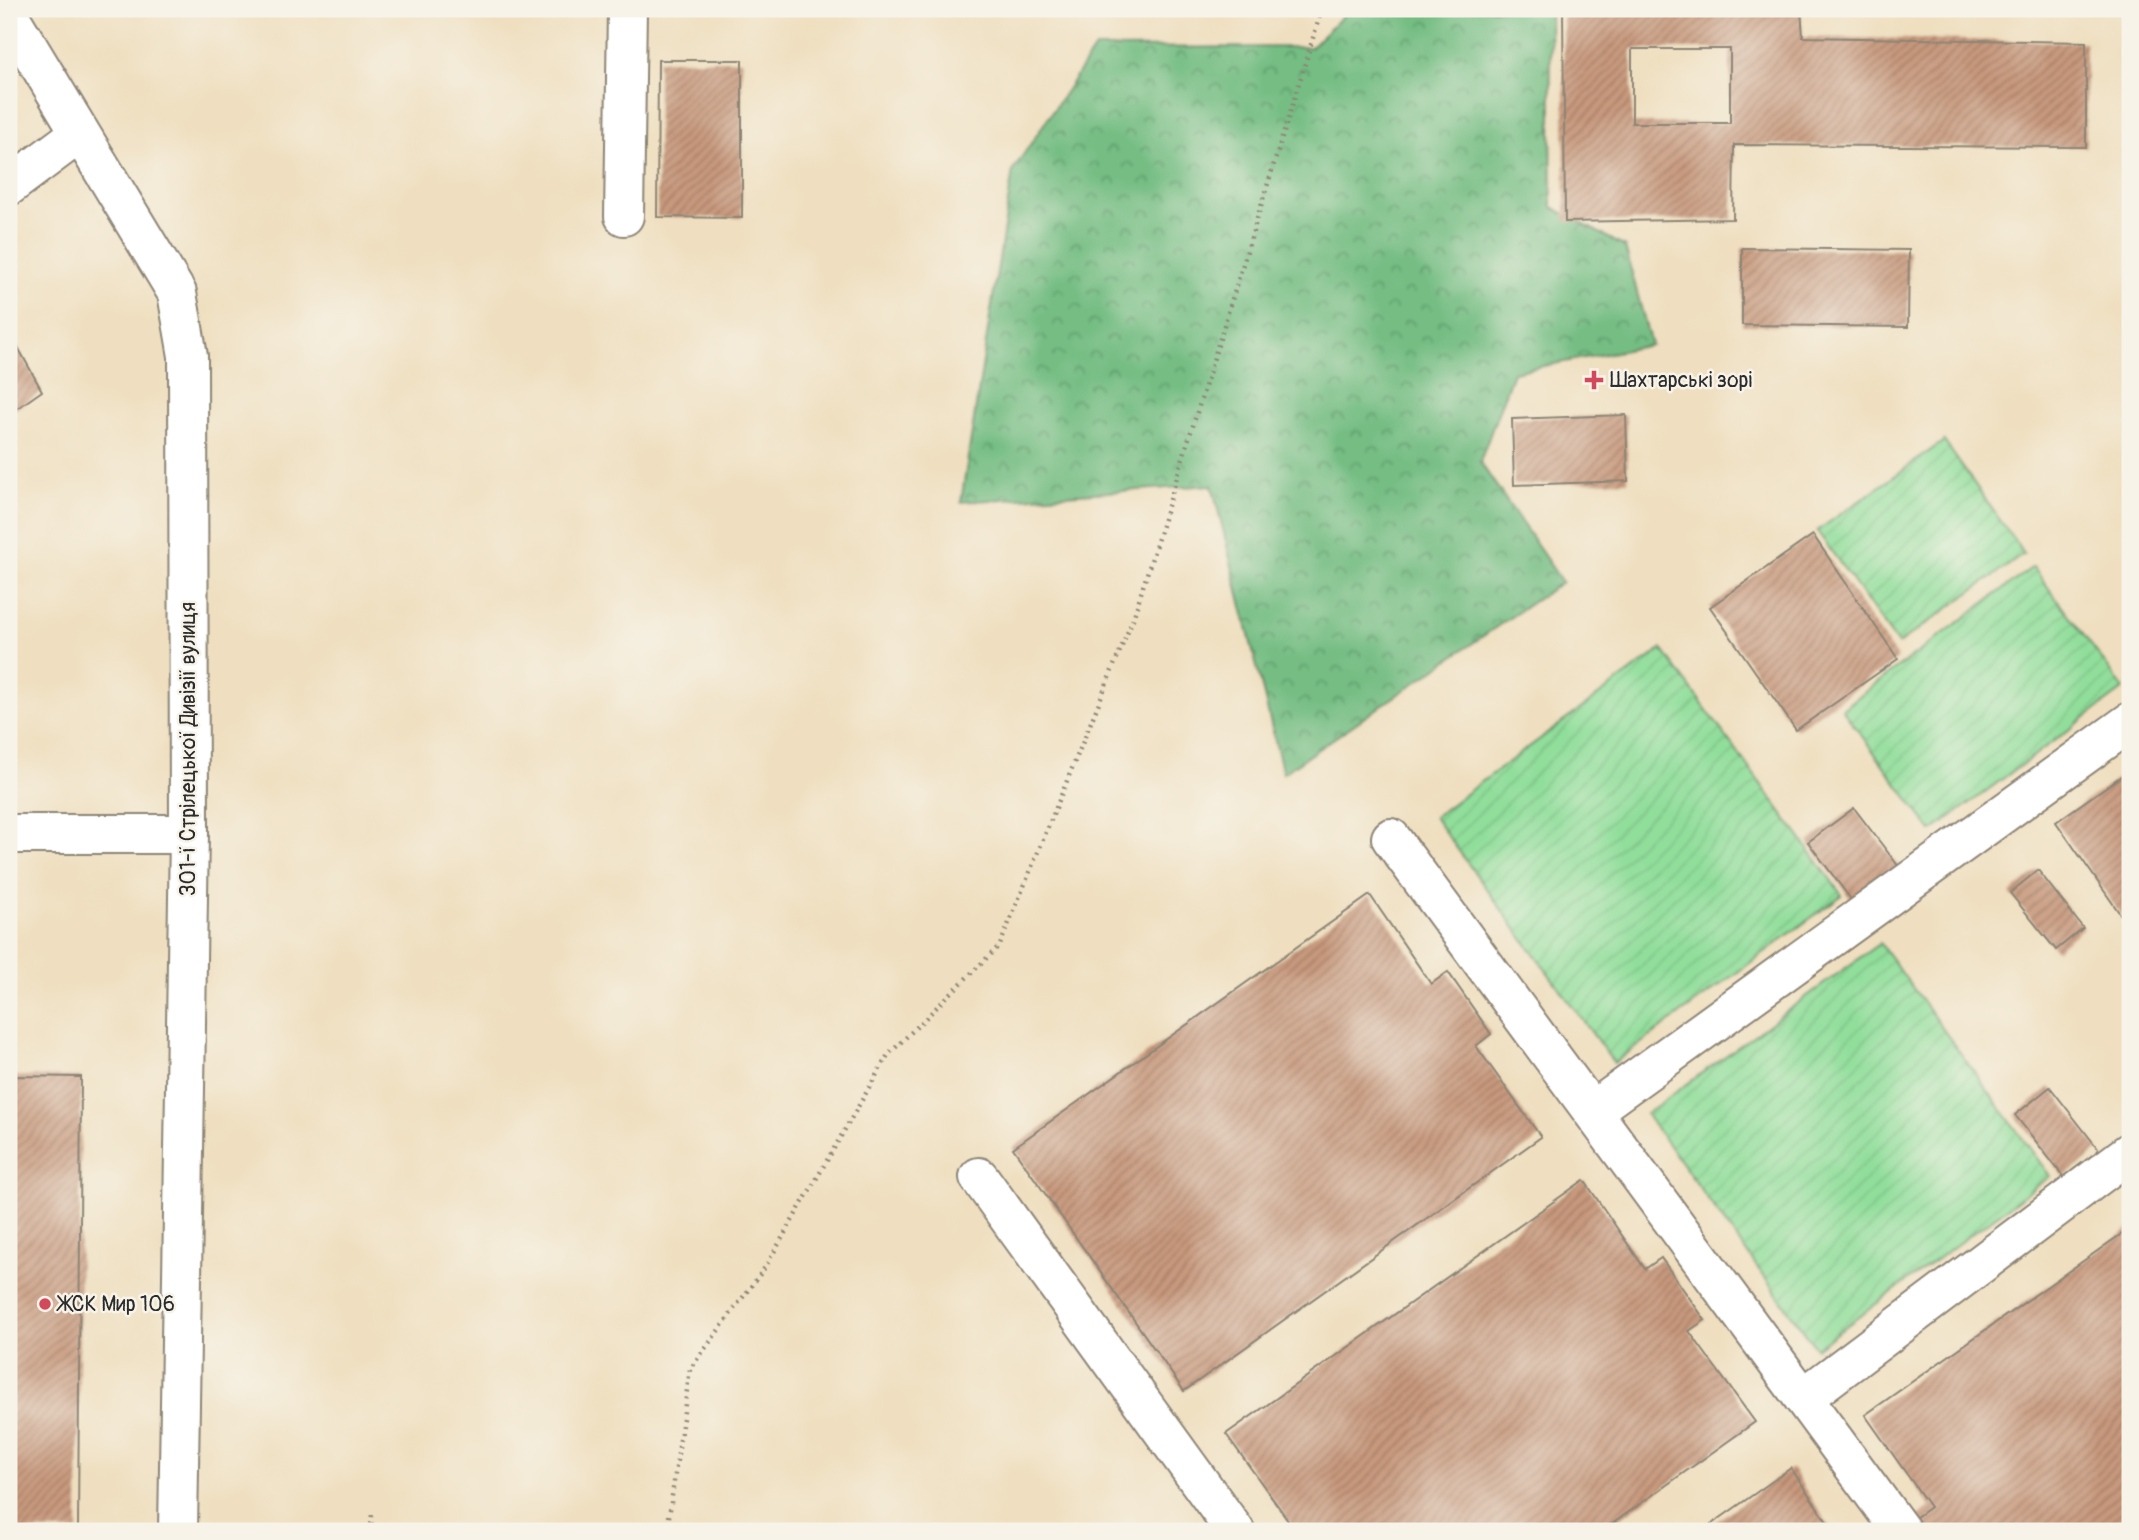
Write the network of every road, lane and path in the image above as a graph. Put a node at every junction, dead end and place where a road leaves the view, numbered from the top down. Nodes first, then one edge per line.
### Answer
1 (627, 9) edge
2 (1322, 9) edge
3 (9, 15) edge
4 (80, 133) junction
5 (9, 186) edge
6 (624, 216) dead end
7 (2130, 722) edge
8 (9, 834) edge
9 (189, 834) junction
10 (1391, 838) dead end
11 (1592, 1111) junction
12 (2130, 1152) edge
13 (979, 1177) dead end
14 (1803, 1398) junction
15 (372, 1512) dead end
16 (178, 1531) edge
17 (371, 1531) edge
18 (667, 1531) edge
19 (1235, 1531) edge
20 (1901, 1531) edge

1 - 6 street
2 - 18 path
3 - 4 street, 301-ї Стрілецької Дивізії вулиця
4 - 5 street
4 - 9 street, 301-ї Стрілецької Дивізії вулиця
7 - 11 street
8 - 9 street
9 - 16 street, 301-ї Стрілецької Дивізії вулиця
10 - 11 street
11 - 14 street
12 - 14 street
13 - 19 street
14 - 20 street
15 - 17 path

